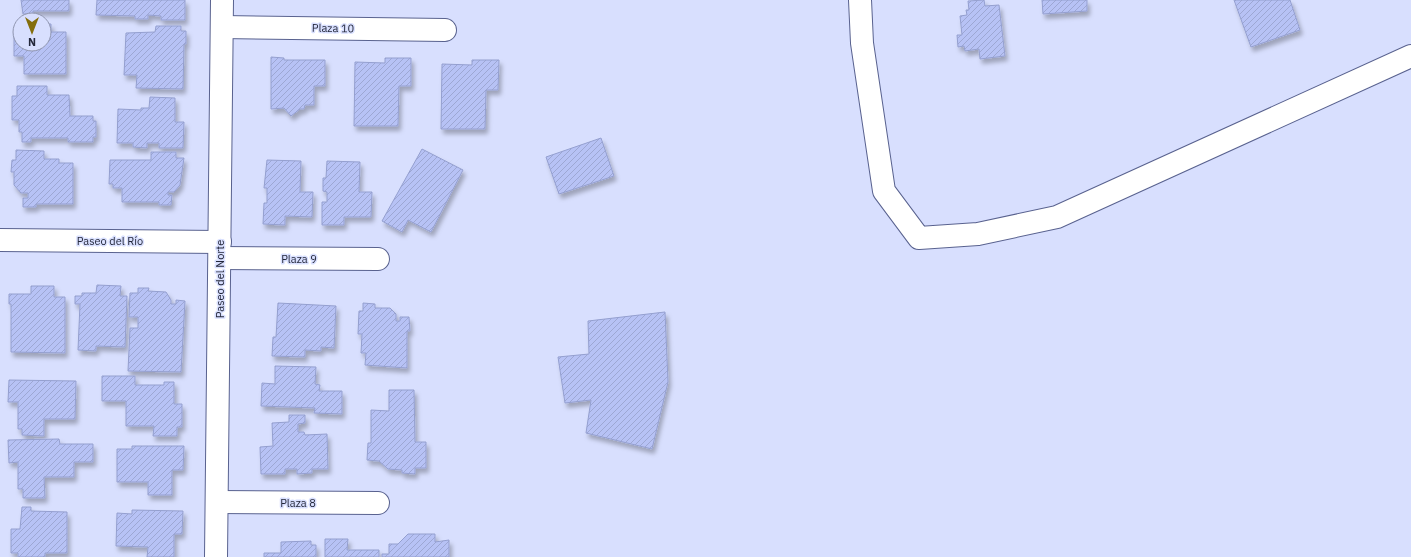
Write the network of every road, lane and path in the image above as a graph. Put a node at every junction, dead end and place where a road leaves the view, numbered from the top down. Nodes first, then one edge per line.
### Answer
1 (222, 0) edge
2 (860, 0) edge
3 (222, 27) junction
4 (445, 30) dead end
5 (1411, 56) edge
6 (0, 240) edge
7 (220, 250) junction
8 (378, 259) dead end
9 (217, 502) junction
10 (378, 503) dead end
11 (216, 557) edge

1 - 3 street, Paseo del Norte
2 - 5 street
3 - 4 street, Plaza 10
3 - 7 street, Paseo del Norte
6 - 7 street, Paseo del Río
7 - 8 street, Plaza 9
7 - 9 street, Paseo del Norte
9 - 10 street, Plaza 8
9 - 11 street, Paseo del Norte

